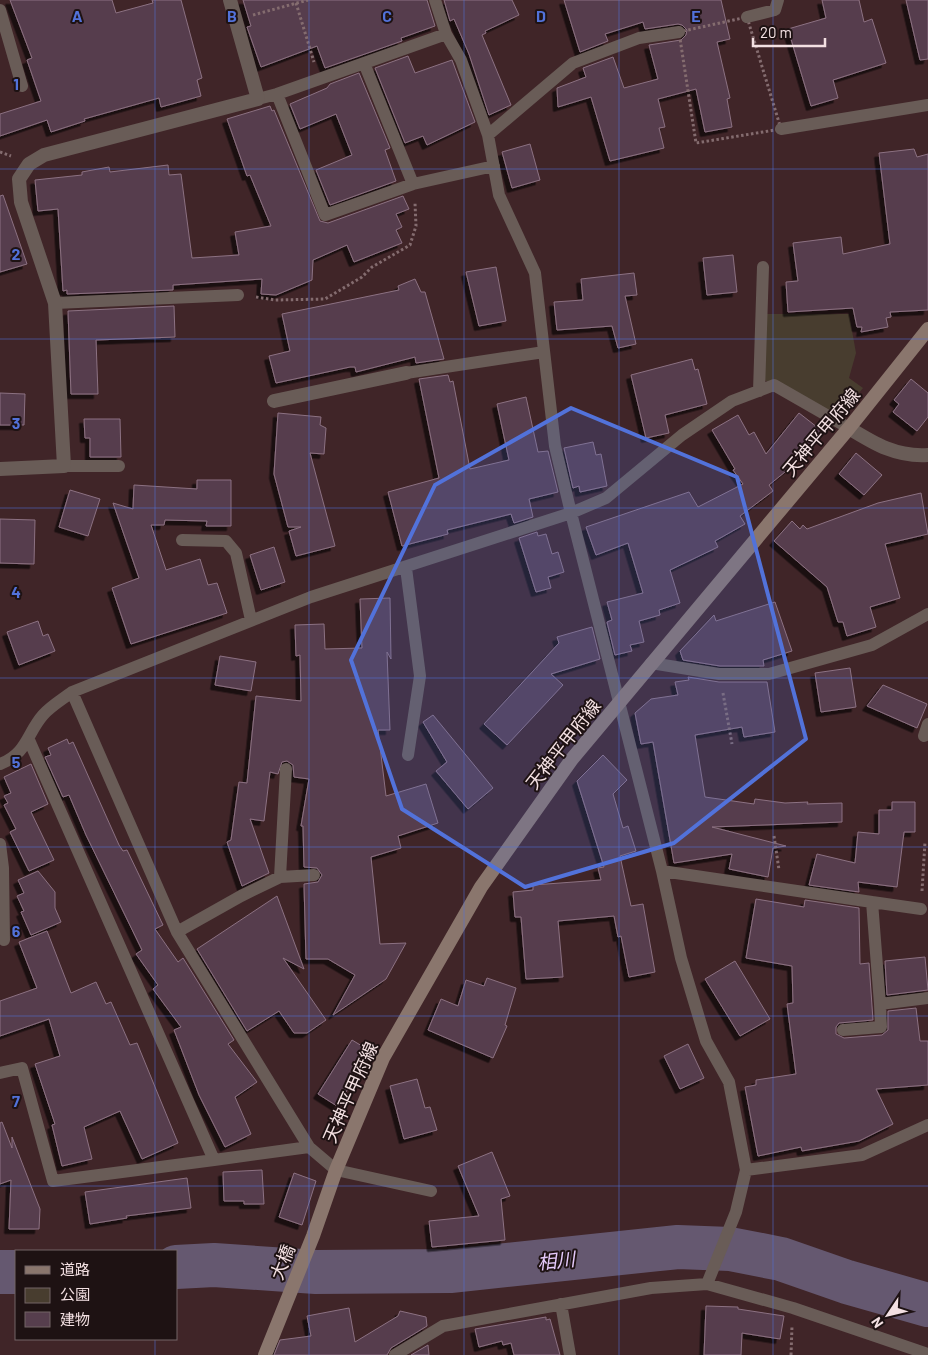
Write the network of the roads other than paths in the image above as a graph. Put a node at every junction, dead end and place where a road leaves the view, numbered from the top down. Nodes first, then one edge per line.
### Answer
1 (230, 0) edge
2 (435, 0) edge
3 (778, 0) edge
4 (0, 10) edge
5 (746, 17) road end
6 (679, 32) road end
7 (446, 34) junction
8 (364, 63) junction
9 (22, 86) dead end
10 (277, 94) junction
11 (258, 99) junction
12 (928, 106) edge
13 (780, 129) road end
14 (488, 135) junction
15 (494, 166) junction
16 (413, 184) junction
17 (763, 267) dead end
18 (238, 295) road end
19 (56, 303) junction
20 (928, 330) edge
21 (544, 352) junction
22 (406, 373) joint
23 (758, 391) junction
24 (274, 401) dead end
25 (849, 428) junction
26 (928, 455) edge
27 (64, 466) junction
28 (119, 466) dead end
29 (0, 469) edge
30 (571, 513) junction
31 (182, 540) dead end
32 (406, 568) junction
33 (928, 614) edge
34 (251, 620) junction
35 (651, 663) junction
36 (72, 692) junction
37 (620, 702) junction
38 (29, 740) junction
39 (408, 756) dead end
40 (0, 764) edge
41 (286, 769) dead end
42 (0, 844) edge
43 (662, 871) junction
44 (314, 875) dead end
45 (280, 877) junction
46 (872, 902) junction
47 (921, 909) road end
48 (177, 932) junction
49 (4, 940) dead end
50 (928, 998) edge
51 (880, 1004) junction
52 (843, 1030) dead end
53 (0, 1073) edge
54 (928, 1125) edge
55 (309, 1147) junction
56 (214, 1160) junction
57 (336, 1170) junction
58 (746, 1170) junction
59 (431, 1191) dead end
60 (313, 1236) joint
61 (709, 1278) junction
62 (562, 1304) junction
63 (928, 1354) edge
64 (265, 1355) edge
65 (395, 1355) edge
66 (570, 1355) edge

1 - 11 street
2 - 7 lane
3 - 5 lane
4 - 9 lane
6 - 14 lane
7 - 8 lane
7 - 14 lane
8 - 10 lane
8 - 16 lane
10 - 11 lane
10 - 16 lane
11 - 19 street
12 - 13 lane
14 - 15 lane
15 - 16 lane
15 - 21 lane
17 - 23 lane
18 - 19 lane
19 - 27 street
20 - 25 main road, 天神平甲府線
21 - 22 lane
21 - 30 lane
22 - 24 street
23 - 25 lane
23 - 30 lane
25 - 26 street
25 - 35 main road, 天神平甲府線
27 - 28 lane
27 - 29 street
30 - 32 lane
30 - 37 lane
31 - 34 lane
32 - 34 lane
32 - 39 lane
33 - 35 lane
34 - 36 lane
35 - 37 main road, 天神平甲府線
36 - 38 lane
36 - 48 lane
37 - 43 lane
37 - 57 main road, 天神平甲府線
38 - 40 lane
38 - 56 lane
41 - 45 lane
42 - 49 lane
43 - 46 lane
43 - 58 lane
44 - 45 lane
45 - 48 lane
46 - 47 lane
46 - 51 lane
48 - 55 lane
50 - 51 lane
51 - 52 lane
53 - 56 lane
54 - 58 lane
55 - 56 lane
55 - 57 lane
57 - 59 lane
57 - 60 main road, 天神平甲府線
58 - 61 lane
60 - 64 main road, 大橋
61 - 62 lane
61 - 63 lane
62 - 65 lane
62 - 66 lane

